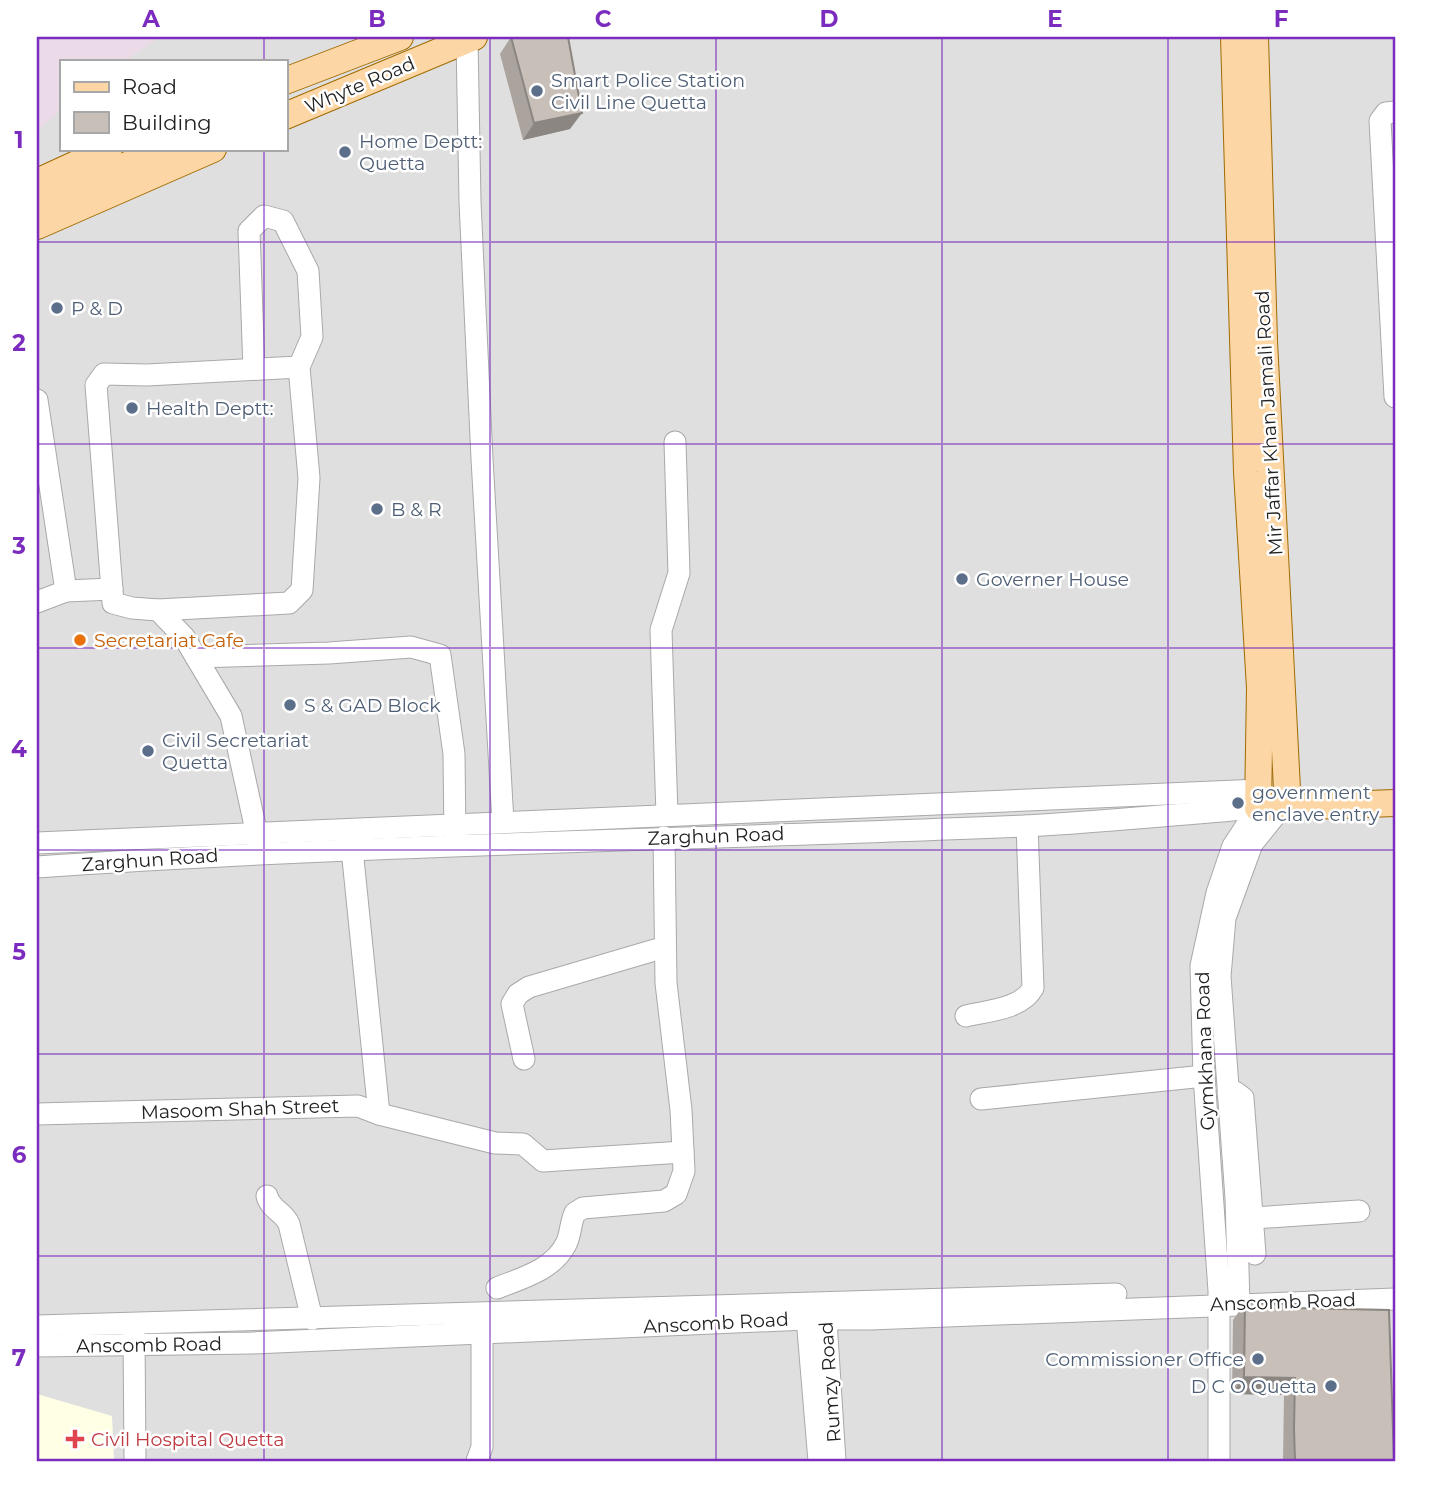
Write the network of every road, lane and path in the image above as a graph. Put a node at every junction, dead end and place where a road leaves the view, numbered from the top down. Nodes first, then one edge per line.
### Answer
1 (400, 37) edge
2 (1234, 37) edge
3 (1255, 37) edge
4 (461, 38) edge
5 (287, 80) edge
6 (287, 99) edge
7 (1395, 112) edge
8 (287, 115) edge
9 (107, 150) edge
10 (164, 150) edge
11 (211, 150) edge
12 (37, 182) edge
13 (37, 207) edge
14 (37, 226) edge
15 (299, 367) junction
16 (254, 369) junction
17 (1395, 397) edge
18 (37, 400) edge
19 (675, 442) dead end
20 (112, 589) junction
21 (66, 591) junction
22 (37, 602) edge
23 (158, 610) junction
24 (196, 657) junction
25 (1395, 785) edge
26 (1271, 799) junction
27 (1395, 803) edge
28 (667, 815) junction
29 (503, 822) junction
30 (1027, 826) junction
31 (455, 835) junction
32 (664, 837) junction
33 (37, 843) edge
34 (259, 843) junction
35 (352, 849) junction
36 (37, 867) edge
37 (665, 947) junction
38 (966, 1016) dead end
39 (524, 1059) dead end
40 (1204, 1076) junction
41 (1228, 1093) junction
42 (981, 1099) dead end
43 (37, 1114) edge
44 (379, 1114) junction
45 (682, 1152) junction
46 (267, 1196) dead end
47 (1359, 1211) dead end
48 (1253, 1218) junction
49 (1255, 1254) dead end
50 (1395, 1285) edge
51 (497, 1288) dead end
52 (1229, 1297) junction
53 (1395, 1299) edge
54 (816, 1311) junction
55 (312, 1319) junction
56 (481, 1324) junction
57 (37, 1326) edge
58 (134, 1335) junction
59 (37, 1346) edge
60 (135, 1461) edge
61 (477, 1461) edge
62 (819, 1461) edge
63 (835, 1461) edge
64 (1219, 1461) edge

1 - 5 main road, Whyte Road
2 - 26 main road, Mir Jaffar Khan Jamali Road
3 - 26 main road, Mir Jaffar Khan Jamali Road
4 - 6 main road
4 - 8 main road, Whyte Road
4 - 29 street
7 - 17 street
9 - 12 main road
10 - 13 main road
11 - 14 main road
15 - 16 street
15 - 16 street
15 - 23 street
16 - 20 street
18 - 21 street
19 - 28 street
20 - 21 street
20 - 23 street
21 - 22 street
23 - 24 street
24 - 31 street
24 - 34 street
25 - 26 main road, Zarghun Road
26 - 27 main road, Zarghun Road
26 - 28 street, Zarghun Road
26 - 30 street, Zarghun Road
26 - 40 street, Gymkhana Road
26 - 41 street
28 - 29 street, Zarghun Road
29 - 31 street, Zarghun Road
30 - 32 street, Zarghun Road
30 - 38 street
31 - 32 street, Zarghun Road
31 - 34 street, Zarghun Road
31 - 35 street, Zarghun Road
32 - 37 street
33 - 34 street, Zarghun Road
34 - 35 street, Zarghun Road
34 - 36 street, Zarghun Road
35 - 44 street
37 - 39 street
37 - 45 street
40 - 42 street
40 - 52 street, Gymkhana Road
41 - 48 street
41 - 52 street
43 - 44 street, Masoom Shah Street
44 - 45 street, Masoom Shah Street
45 - 51 street
46 - 55 street
47 - 48 street
48 - 49 street
50 - 52 street, Anscomb Road
52 - 53 street, Anscomb Road
52 - 54 street, Anscomb Road
52 - 64 street
54 - 56 street, Anscomb Road
54 - 62 street, Rumzy Road
54 - 63 street, Rumzy Road
55 - 56 street, Anscomb Road
55 - 58 street, Anscomb Road
56 - 58 street, Anscomb Road
56 - 61 street
57 - 58 street, Anscomb Road
58 - 59 street, Anscomb Road
58 - 60 street

